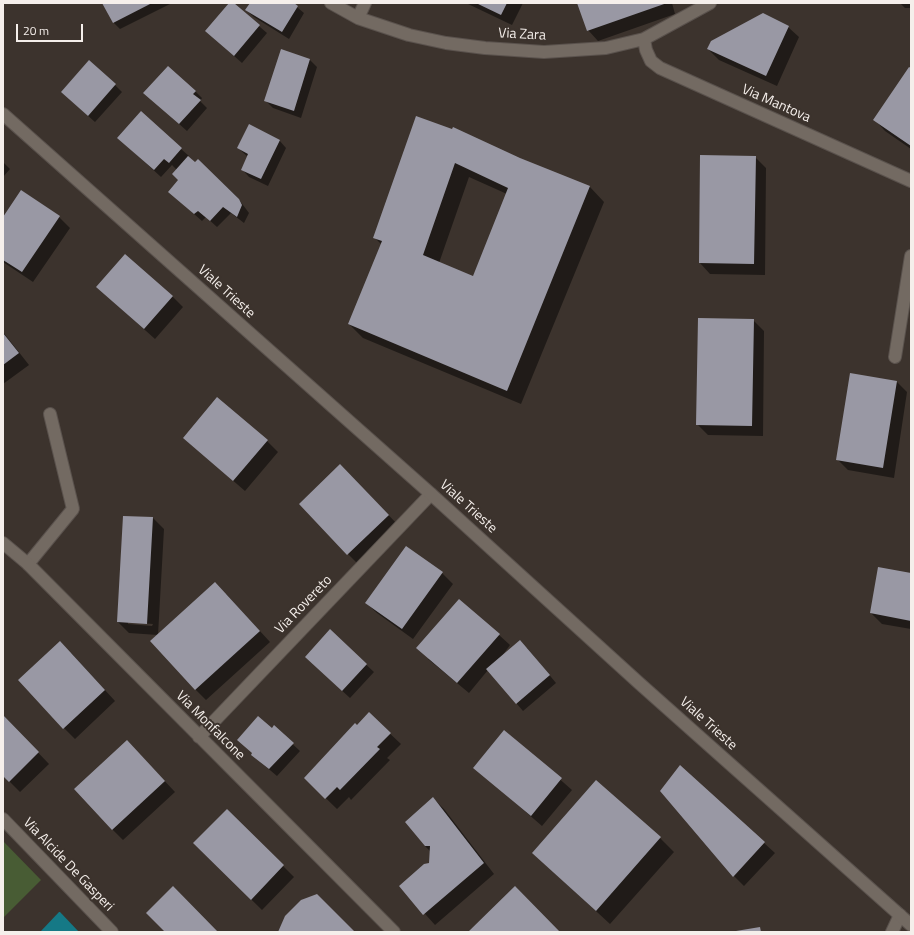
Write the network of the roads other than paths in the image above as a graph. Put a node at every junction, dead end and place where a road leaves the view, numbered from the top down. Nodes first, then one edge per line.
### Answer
1 (331, 3) edge
2 (365, 3) edge
3 (710, 3) edge
4 (358, 18) junction
5 (644, 39) junction
6 (3, 114) edge
7 (911, 182) edge
8 (911, 256) edge
9 (895, 357) dead end
10 (50, 414) dead end
11 (431, 494) junction
12 (3, 543) edge
13 (28, 564) junction
14 (200, 737) junction
15 (3, 819) edge
16 (900, 915) junction
17 (911, 925) edge
18 (112, 932) edge
19 (394, 932) edge
20 (892, 932) edge

1 - 4 street, Via Zara
2 - 4 street
3 - 5 street, Via Zara
4 - 5 street, Via Zara
5 - 7 street, Via Mantova
6 - 11 street, Viale Trieste
8 - 9 street
10 - 13 street
11 - 14 street, Via Rovereto
11 - 16 street, Viale Trieste
12 - 13 street, Via Monfalcone
13 - 14 street, Via Monfalcone
14 - 19 street, Via Monfalcone
15 - 18 street, Via Alcide De Gasperi
16 - 17 street, Viale Trieste
16 - 20 street

